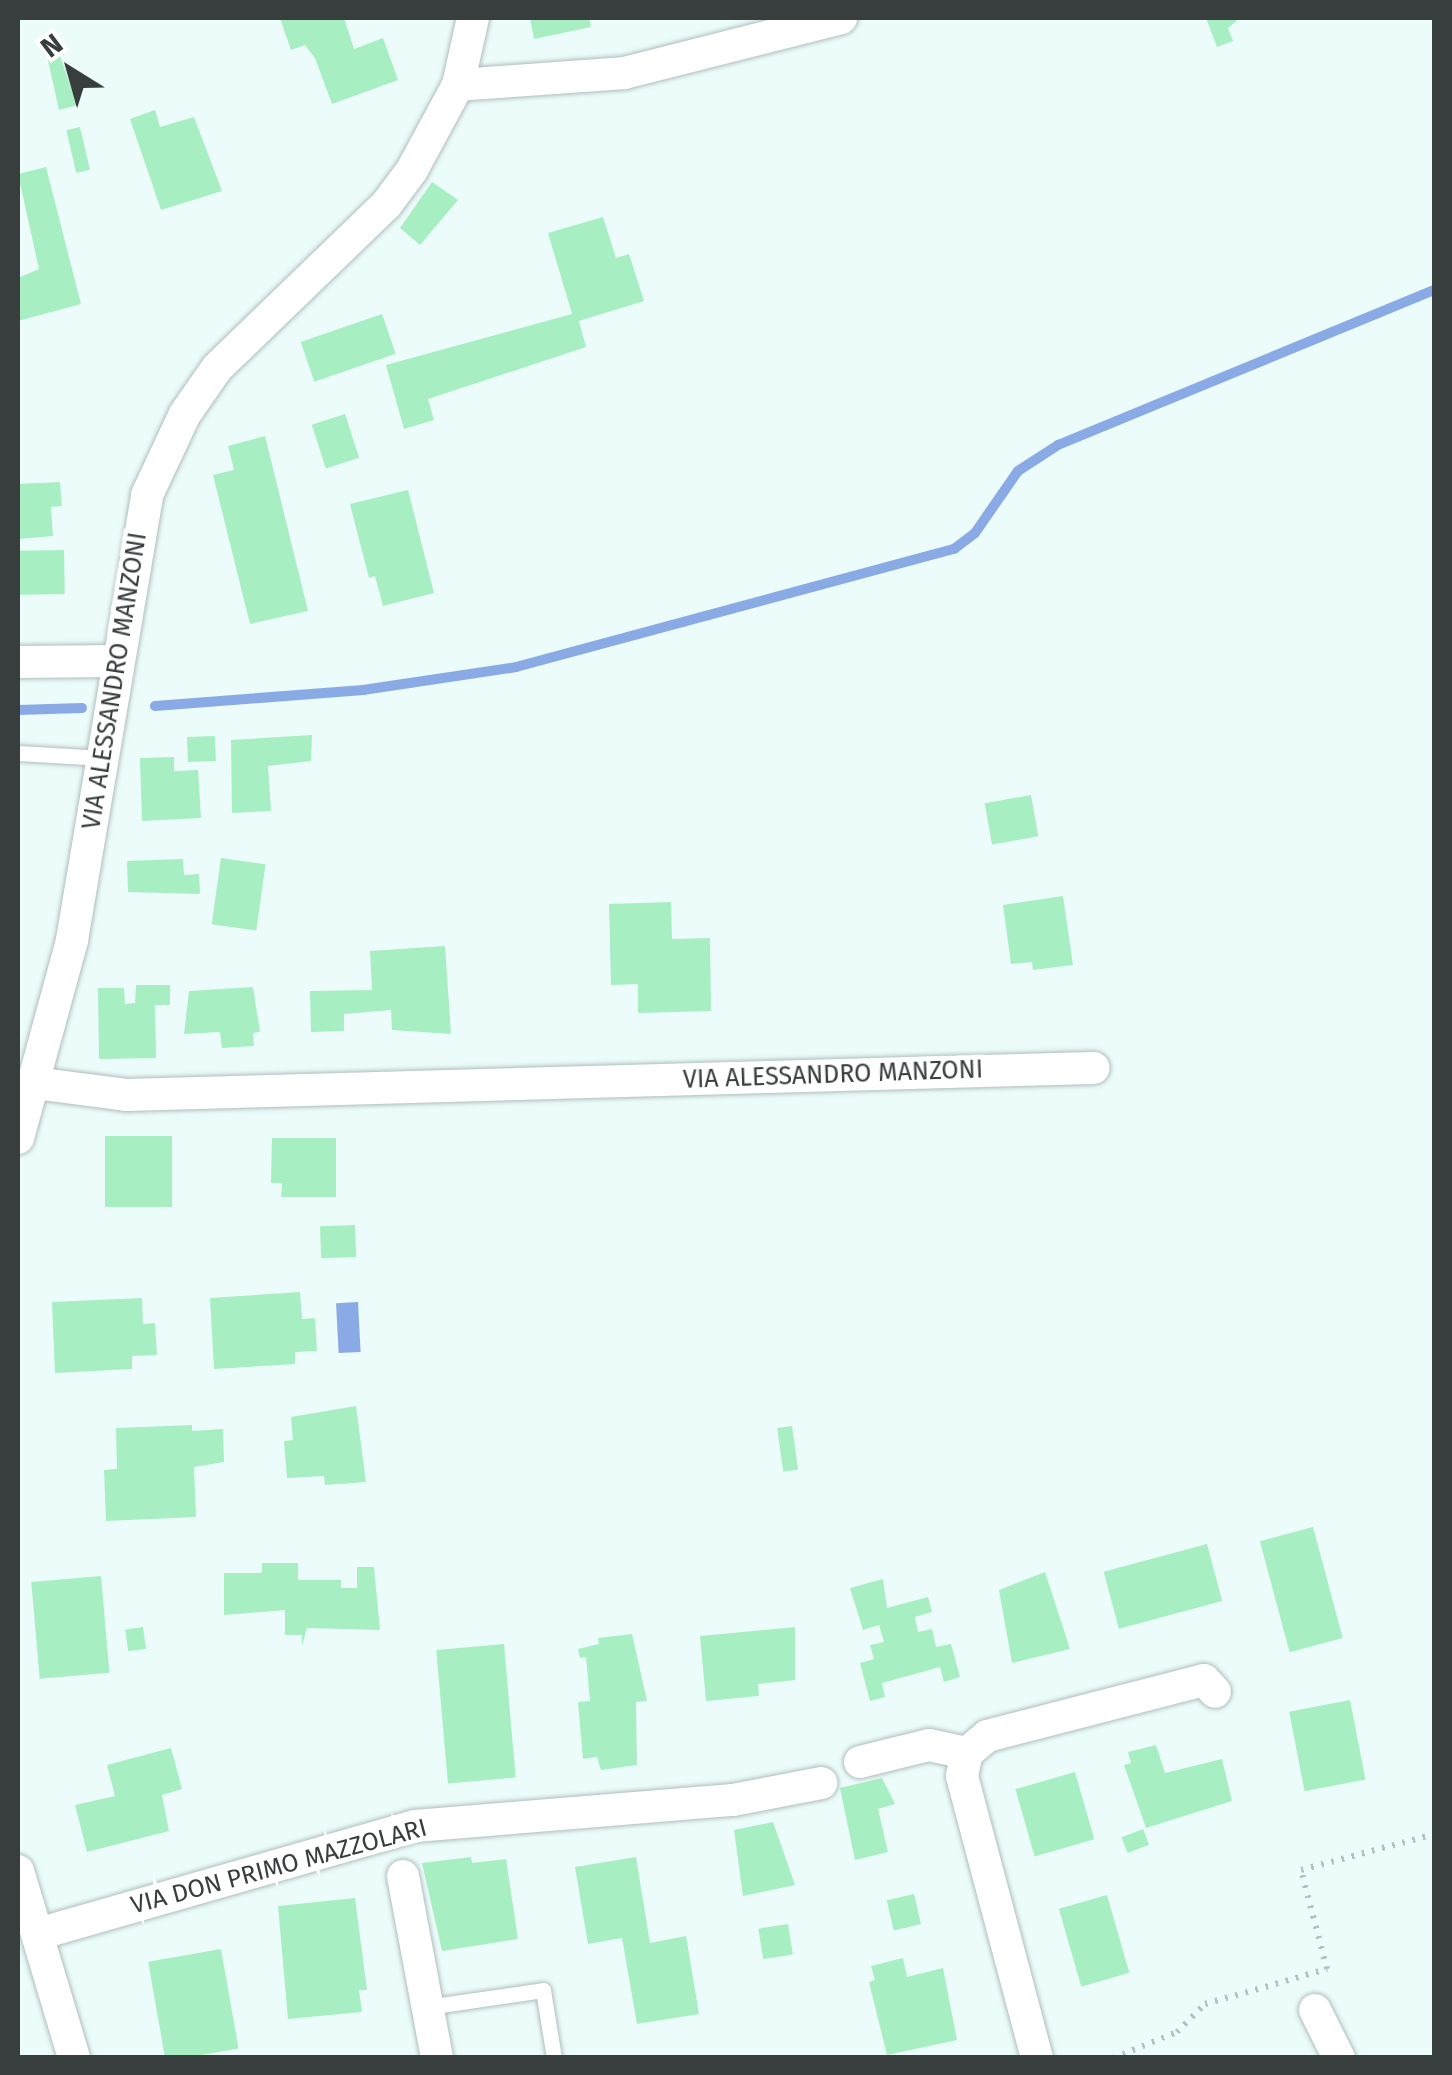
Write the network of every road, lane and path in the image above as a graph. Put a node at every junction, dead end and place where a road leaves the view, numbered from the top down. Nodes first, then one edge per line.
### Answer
1 (473, 18) edge
2 (841, 18) edge
3 (458, 84) junction
4 (117, 661) junction
5 (18, 662) edge
6 (18, 752) edge
7 (104, 758) junction
8 (1094, 1068) dead end
9 (34, 1083) junction
10 (18, 1138) edge
11 (1215, 1692) dead end
12 (967, 1753) junction
13 (860, 1762) dead end
14 (822, 1782) dead end
15 (1434, 1834) edge
16 (18, 1871) edge
17 (403, 1876) dead end
18 (38, 1934) junction
19 (426, 2007) junction
20 (1315, 2010) dead end
21 (74, 2058) edge
22 (437, 2058) edge
23 (554, 2058) edge
24 (1037, 2058) edge
25 (1113, 2058) edge
26 (1339, 2058) edge

1 - 3 street, VIA ALESSANDRO MANZONI
2 - 3 street
3 - 4 street, VIA ALESSANDRO MANZONI
4 - 5 street
4 - 7 street, VIA ALESSANDRO MANZONI
6 - 7 lane
7 - 9 street, VIA ALESSANDRO MANZONI
8 - 9 street, VIA ALESSANDRO MANZONI
9 - 10 street, VIA ALESSANDRO MANZONI
11 - 12 street
12 - 13 street
12 - 24 street
14 - 18 street, VIA DON PRIMO MAZZOLARI
15 - 25 path
16 - 18 street
17 - 19 street
18 - 21 street
19 - 22 street
19 - 23 lane
20 - 26 street

